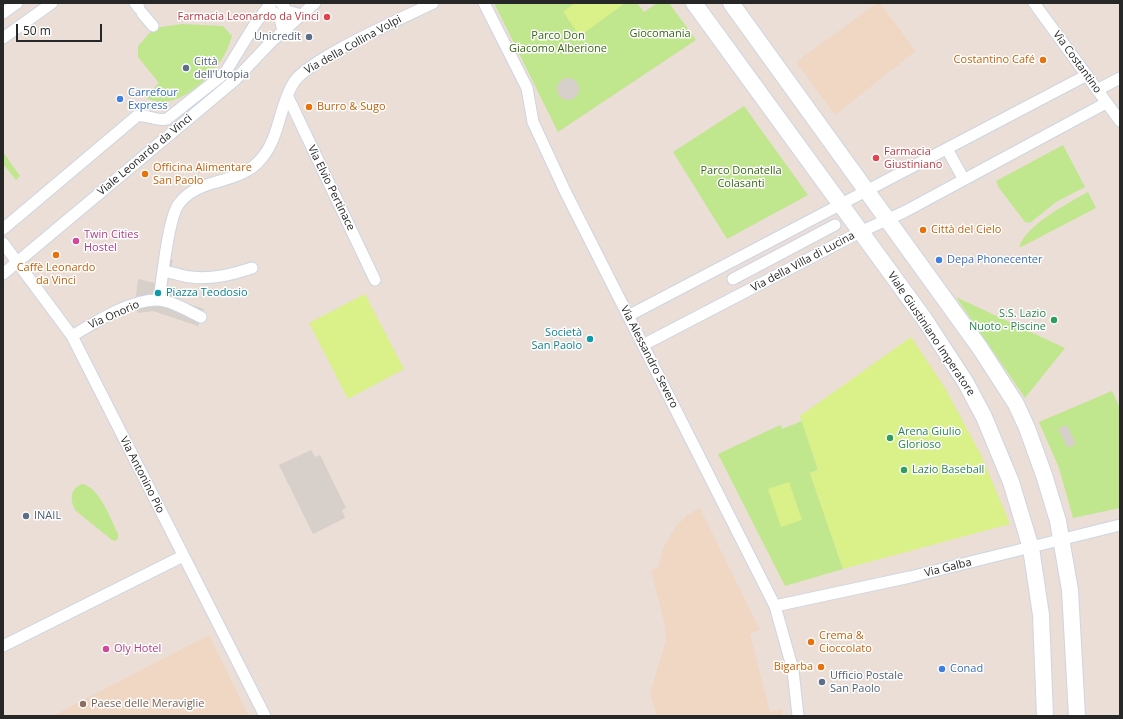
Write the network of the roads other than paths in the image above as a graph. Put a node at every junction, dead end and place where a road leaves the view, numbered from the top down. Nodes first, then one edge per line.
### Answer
1 (17, 3) edge
2 (52, 3) edge
3 (271, 3) edge
4 (281, 3) edge
5 (315, 3) edge
6 (433, 3) edge
7 (484, 3) edge
8 (694, 3) edge
9 (731, 3) edge
10 (1034, 3) edge
11 (139, 8) edge
12 (264, 12) junction
13 (3, 13) edge
14 (301, 15) junction
15 (154, 26) dead end
16 (283, 31) junction
17 (3, 38) edge
18 (1087, 75) junction
19 (1120, 78) edge
20 (1097, 90) junction
21 (288, 97) junction
22 (1106, 103) junction
23 (1120, 121) edge
24 (947, 149) junction
25 (963, 178) junction
26 (867, 190) junction
27 (839, 204) junction
28 (888, 218) junction
29 (835, 225) dead end
30 (3, 229) edge
31 (860, 232) junction
32 (6, 246) edge
33 (18, 262) junction
34 (252, 268) dead end
35 (163, 271) junction
36 (3, 274) edge
37 (733, 279) dead end
38 (375, 280) dead end
39 (159, 300) junction
40 (628, 316) junction
41 (201, 317) dead end
42 (72, 336) junction
43 (643, 345) junction
44 (1120, 526) edge
45 (1061, 539) junction
46 (1031, 548) junction
47 (183, 556) junction
48 (775, 606) junction
49 (3, 646) edge
50 (265, 716) edge
51 (798, 716) edge
52 (1045, 716) edge
53 (1077, 716) edge

1 - 13 street
2 - 17 street
3 - 12 street, Viale Leonardo da Vinci
4 - 14 street
5 - 14 street, Viale Leonardo da Vinci
6 - 21 street, Via della Collina Volpi
7 - 40 street, Via Alessandro Severo
8 - 27 street, Viale Giustiniano Imperatore
9 - 26 street
10 - 18 street, Via Costantino
11 - 15 street
12 - 16 street
12 - 30 street, Viale Leonardo da Vinci
14 - 16 street, Viale Leonardo da Vinci
16 - 33 street, Viale Leonardo da Vinci
18 - 20 street, Via Costantino
18 - 24 street
19 - 20 street
20 - 22 street, Via Costantino
21 - 35 street, Via della Collina Volpi
21 - 38 street, Via Elvio Pertinace
22 - 23 street, Via Costantino
22 - 25 street, Via della Villa di Lucina
24 - 25 street
24 - 26 street
25 - 28 street, Via della Villa di Lucina
26 - 27 street
26 - 28 street
27 - 31 street, Viale Giustiniano Imperatore
27 - 40 street
28 - 31 street, Via della Villa di Lucina
28 - 45 street
29 - 37 street, Via della Villa di Lucina
31 - 43 street, Via della Villa di Lucina
31 - 46 street, Viale Giustiniano Imperatore
32 - 33 street, Via Antonino Pio
33 - 36 street, Viale Leonardo da Vinci
33 - 42 street, Via Antonino Pio
34 - 35 street
35 - 39 street
39 - 41 street
39 - 42 street, Via Onorio
40 - 43 street, Via Alessandro Severo
42 - 47 street, Via Antonino Pio
43 - 48 street, Via Alessandro Severo
44 - 45 street, Via Galba
45 - 46 street, Via Galba
45 - 53 street
46 - 48 street, Via Galba
46 - 52 street, Viale Giustiniano Imperatore
47 - 49 street
47 - 50 street, Via Antonino Pio
48 - 51 street, Via Alessandro Severo

